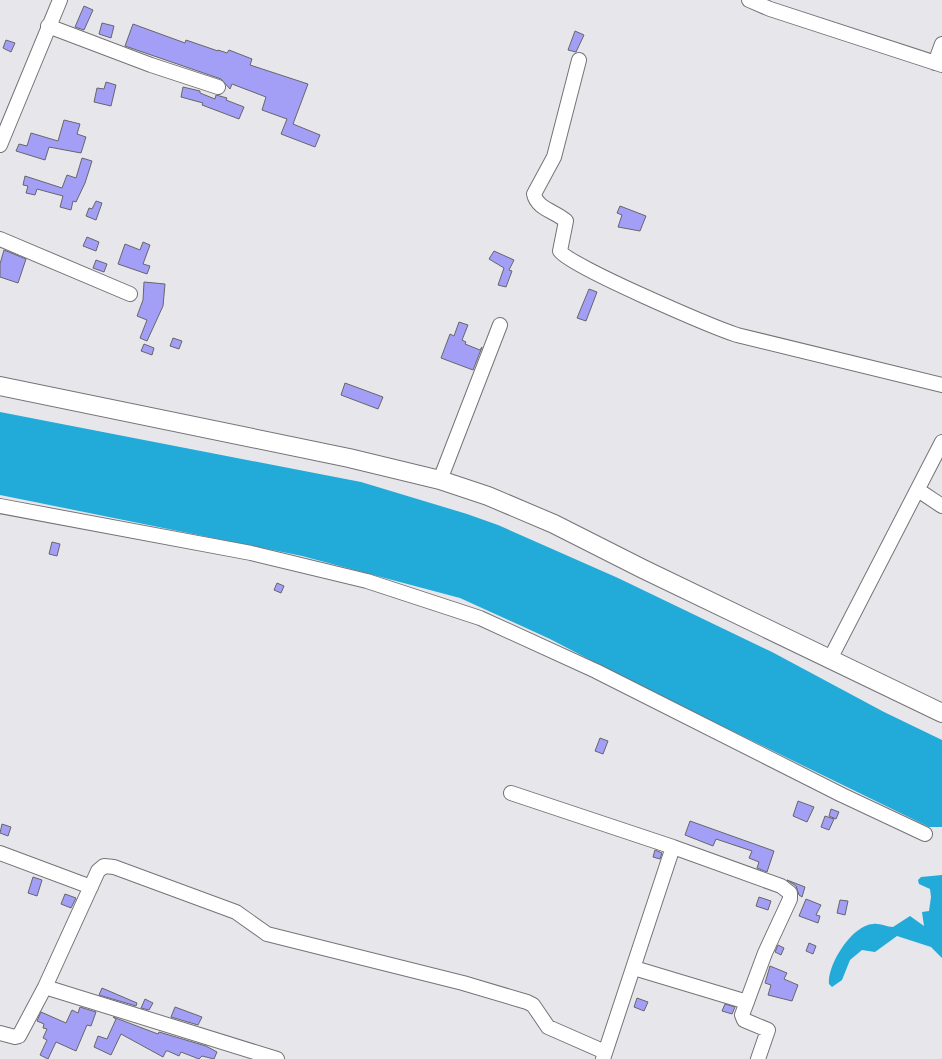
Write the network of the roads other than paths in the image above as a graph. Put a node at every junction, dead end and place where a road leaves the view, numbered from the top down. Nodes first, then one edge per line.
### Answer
1 (60, 0) edge
2 (750, 0) edge
3 (48, 26) junction
4 (942, 44) edge
5 (579, 60) dead end
6 (938, 64) edge
7 (218, 87) dead end
8 (0, 145) edge
9 (0, 239) edge
10 (130, 294) dead end
11 (500, 325) dead end
12 (942, 385) edge
13 (0, 386) edge
14 (942, 442) edge
15 (440, 480) junction
16 (918, 490) junction
17 (0, 506) edge
18 (942, 506) edge
19 (830, 659) junction
20 (942, 713) edge
21 (511, 793) dead end
22 (925, 834) dead end
23 (673, 847) junction
24 (0, 853) edge
25 (91, 888) junction
26 (634, 968) junction
27 (45, 987) junction
28 (748, 1002) junction
29 (1, 1035) edge
30 (604, 1056) edge
31 (276, 1059) edge
32 (758, 1059) edge

1 - 3 street
2 - 6 street
3 - 7 street
3 - 8 street
4 - 6 street
5 - 12 street
9 - 10 street
11 - 15 street
13 - 15 main road
14 - 16 street
15 - 19 main road
16 - 18 street
16 - 19 street
17 - 22 street
19 - 20 main road
21 - 23 street
23 - 26 street
23 - 28 street
24 - 25 street
25 - 27 street
25 - 30 street
26 - 28 street
26 - 30 street
27 - 29 street
27 - 31 street
28 - 32 street

